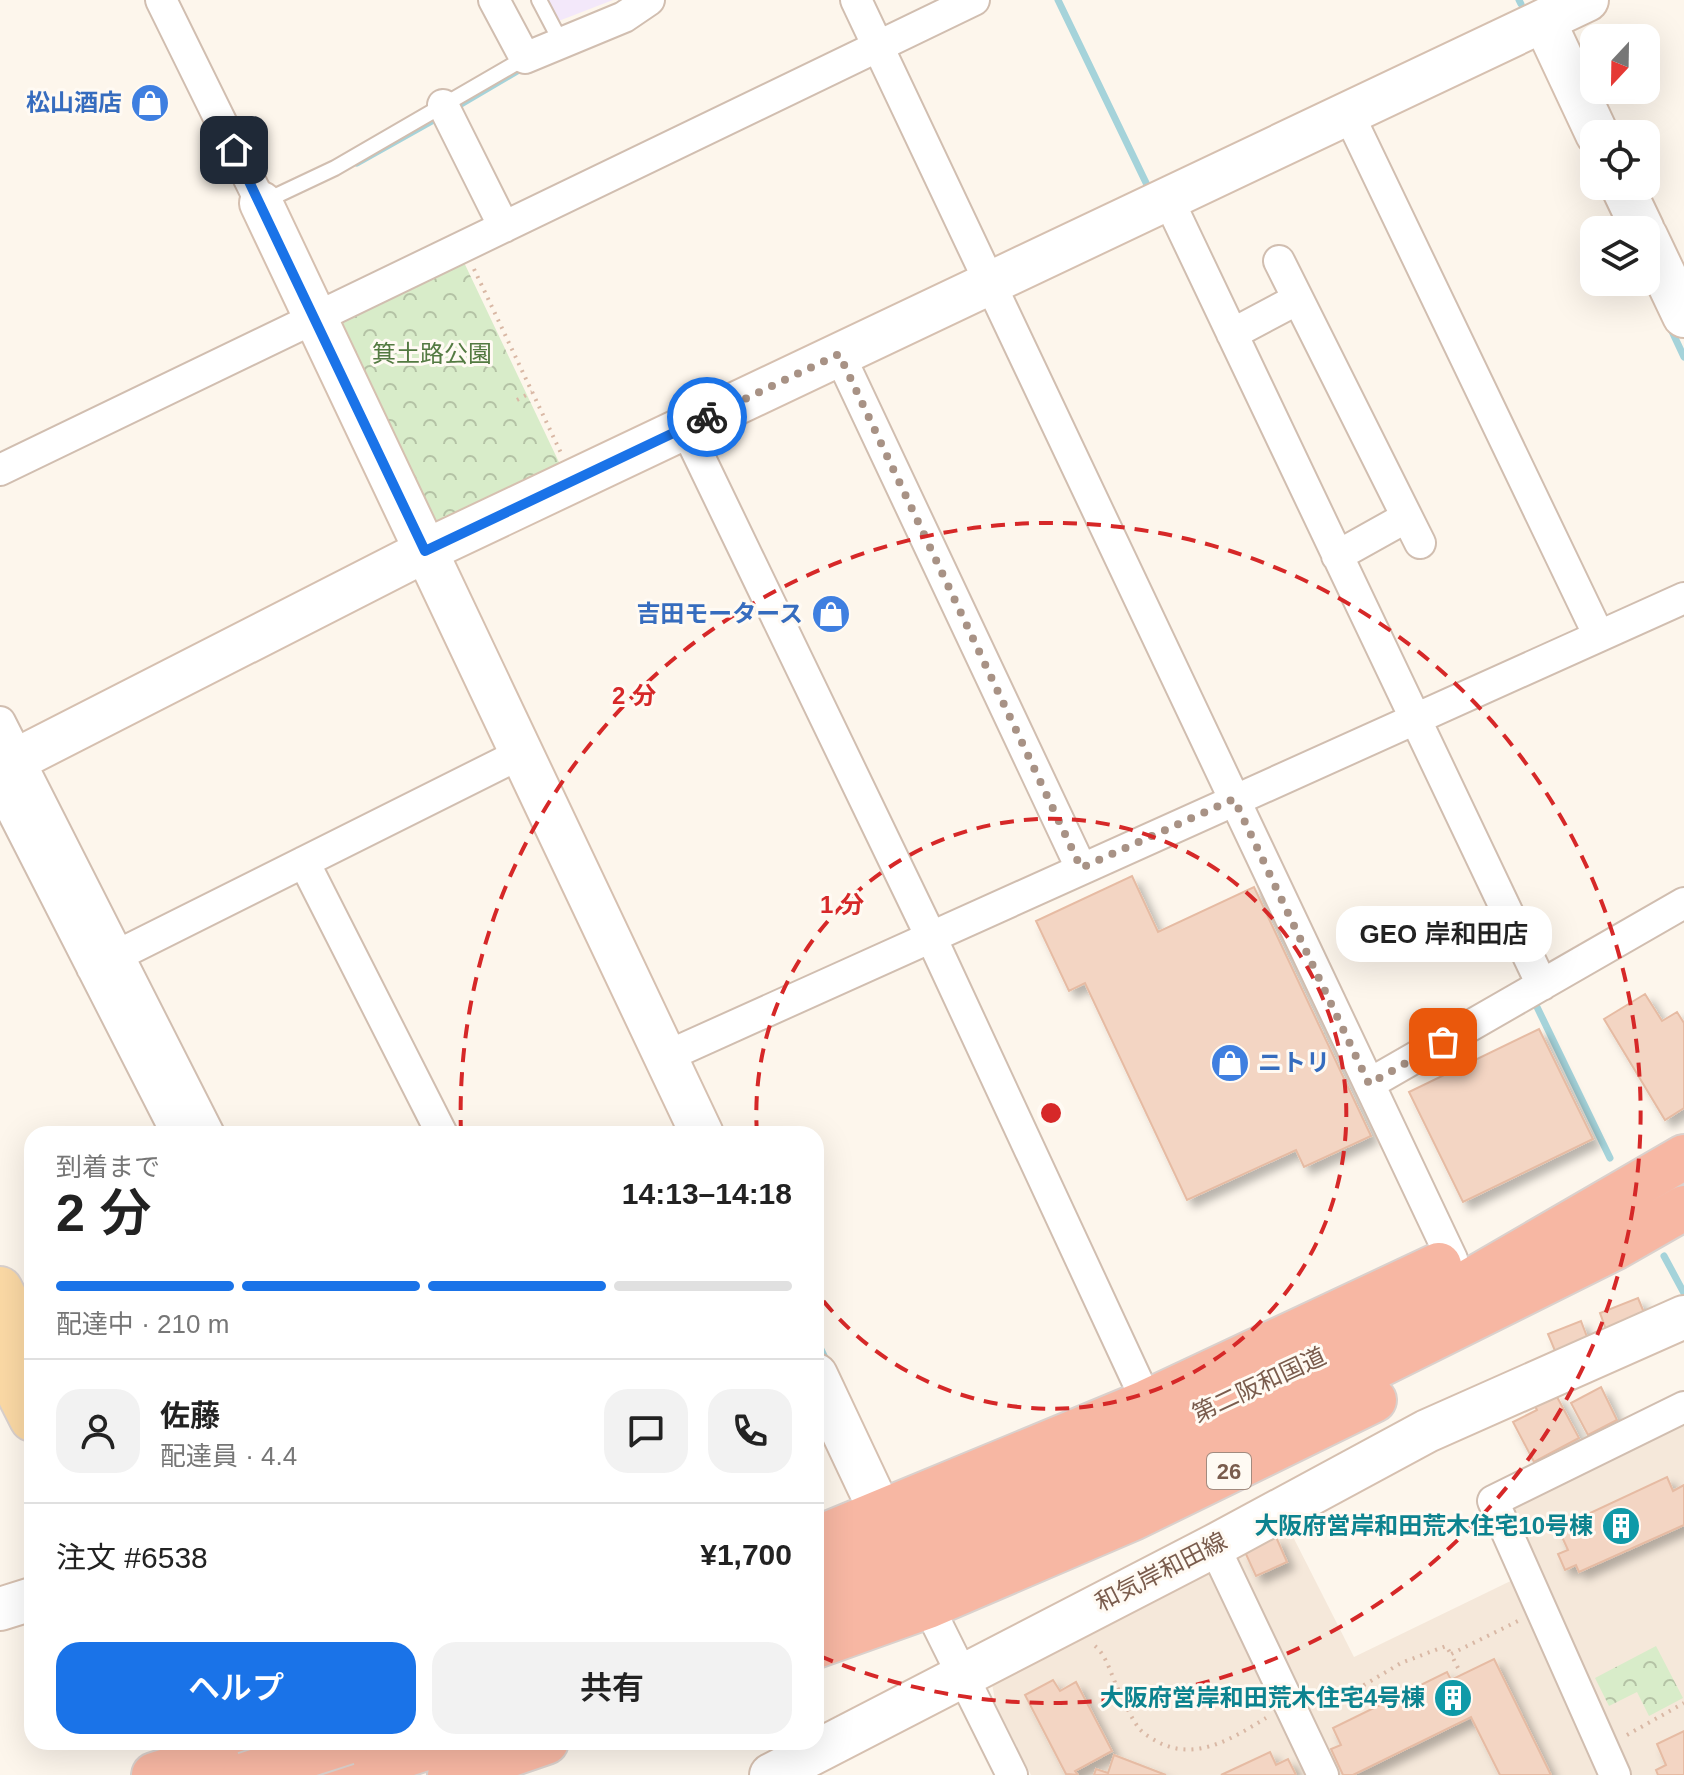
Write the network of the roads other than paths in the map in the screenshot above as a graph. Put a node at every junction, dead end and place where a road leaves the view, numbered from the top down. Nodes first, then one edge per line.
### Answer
1 (161, 0) edge
2 (494, 0) edge
3 (539, 0) edge
4 (649, 0) edge
5 (856, 0) edge
6 (974, 0) edge
7 (1587, 0) edge
8 (1539, 10) edge
9 (561, 42) junction
10 (878, 46) junction
11 (525, 58) junction
12 (443, 105) junction
13 (1348, 113) junction
14 (1590, 120) edge
15 (1168, 199) junction
16 (261, 203) junction
17 (504, 227) junction
18 (1279, 261) dead end
19 (1660, 265) edge
20 (990, 283) junction
21 (1298, 299) junction
22 (1684, 316) edge
23 (315, 318) junction
24 (1232, 334) junction
25 (839, 354) junction
26 (685, 427) junction
27 (0, 470) edge
28 (425, 551) junction
29 (1337, 556) junction
30 (1684, 598) edge
31 (1599, 636) junction
32 (1415, 718) junction
33 (0, 722) edge
34 (522, 753) junction
35 (6, 771) edge
36 (1234, 799) junction
37 (304, 862) junction
38 (1081, 868) junction
39 (1684, 903) edge
40 (931, 937) junction
41 (105, 962) junction
42 (1542, 985) junction
43 (665, 1057) junction
44 (1369, 1084) junction
45 (174, 1126) edge
46 (204, 1126) edge
47 (438, 1126) edge
48 (698, 1126) edge
49 (1684, 1157) edge
50 (1599, 1206) junction
51 (1684, 1208) edge
52 (1616, 1247) junction
53 (1452, 1259) junction
54 (0, 1289) edge
55 (1684, 1317) edge
56 (24, 1336) edge
57 (0, 1356) edge
58 (1359, 1357) junction
59 (824, 1392) edge
60 (1147, 1402) junction
61 (24, 1403) edge
62 (1684, 1407) edge
63 (881, 1513) junction
64 (824, 1536) edge
65 (1214, 1546) junction
66 (824, 1571) edge
67 (24, 1602) edge
68 (928, 1606) junction
69 (824, 1607) edge
70 (0, 1609) edge
71 (824, 1643) edge
72 (962, 1674) junction
73 (824, 1747) edge
74 (288, 1750) edge
75 (420, 1750) edge
76 (818, 1750) edge
77 (527, 1757) edge
78 (230, 1758) edge
79 (1610, 1762) edge
80 (154, 1775) edge
81 (343, 1775) edge
82 (450, 1775) edge
83 (771, 1775) edge
84 (1012, 1775) edge
85 (1323, 1775) edge

1 - 16 street
2 - 11 street
3 - 9 lane
4 - 9 street
5 - 10 street
6 - 10 street
7 - 8 street
8 - 13 street
8 - 14 street
9 - 11 street
10 - 17 street
10 - 20 street
11 - 12 lane
12 - 16 lane
12 - 17 street
13 - 15 street
13 - 31 street
15 - 20 street
15 - 24 street
16 - 23 street
17 - 23 street
18 - 21 street
19 - 22 street
20 - 25 street
20 - 36 street
21 - 24 street
21 - 29 street
23 - 27 street
23 - 28 street
24 - 29 street
25 - 26 street
25 - 38 street
26 - 28 street
26 - 40 street
28 - 34 street
28 - 35 street
29 - 32 street
30 - 31 street
31 - 32 street
32 - 36 street
32 - 42 street
33 - 35 street
34 - 37 street
34 - 43 street
35 - 41 street
36 - 38 street
36 - 44 street
37 - 41 street
37 - 47 street
38 - 40 street
39 - 42 street
40 - 43 street
40 - 60 street
41 - 45 street
41 - 46 street
42 - 44 street
43 - 48 street
44 - 53 street
49 - 50 highway, 第二阪和国道 / 26
50 - 53 highway, 26
50 - 58 highway, 第二阪和国道 / 26
51 - 52 highway, 第二阪和国道 / 26
52 - 58 highway, 第二阪和国道 / 26
52 - 68 highway, 26
53 - 60 highway, 26
54 - 56 main road
55 - 65 street, 和気岸和田線
57 - 61 main road
58 - 66 highway, 第二阪和国道 / 26
58 - 69 highway, 第二阪和国道 / 26
59 - 63 street
60 - 63 highway, 26
62 - 79 street
63 - 64 highway, 26
65 - 72 street, 和気岸和田線
65 - 85 street
67 - 70 street
68 - 71 highway, 26
68 - 72 street
72 - 73 street, 和気岸和田線
72 - 84 street
74 - 78 highway, bridge
75 - 81 highway
76 - 83 street, 和気岸和田線
77 - 82 highway
78 - 80 highway

